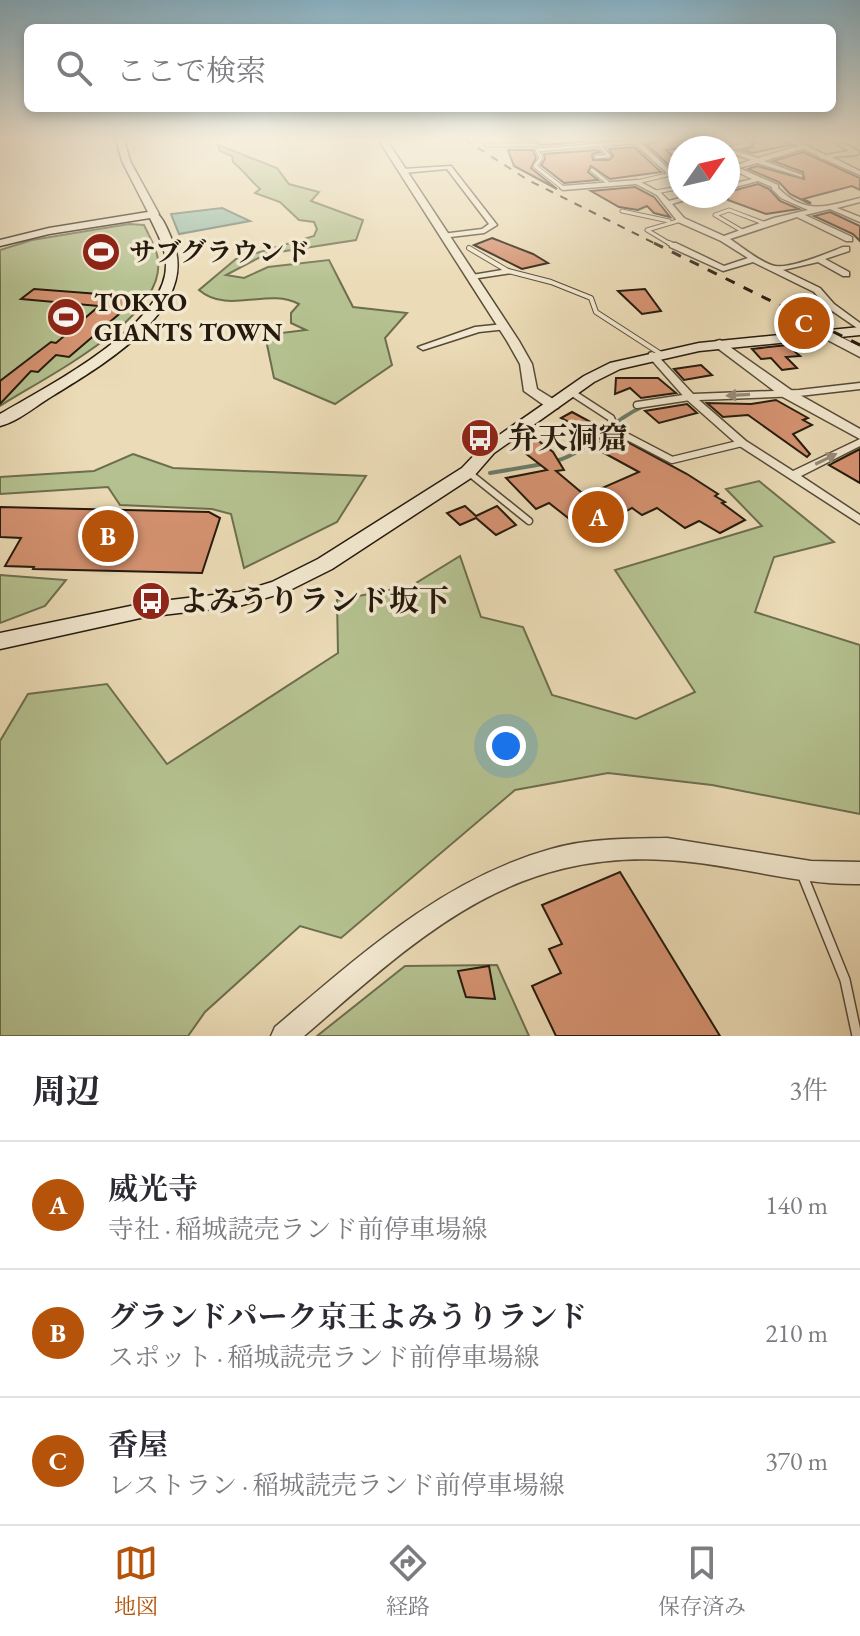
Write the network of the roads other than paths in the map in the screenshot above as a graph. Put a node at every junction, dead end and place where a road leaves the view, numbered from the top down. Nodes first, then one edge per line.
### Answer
1 (140, 187) edge
2 (414, 187) edge
3 (464, 187) edge
4 (568, 187) edge
5 (647, 187) edge
6 (775, 187) edge
7 (563, 188) edge
8 (668, 190) edge
9 (656, 192) junction
10 (860, 200) edge
11 (668, 202) edge
12 (830, 207) junction
13 (671, 208) edge
14 (622, 211) dead end
15 (815, 211) junction
16 (154, 214) junction
17 (798, 215) junction
18 (859, 219) edge
19 (681, 220) junction
20 (670, 221) junction
21 (766, 224) junction
22 (744, 232) junction
23 (445, 236) junction
24 (724, 239) junction
25 (0, 243) edge
26 (673, 245) joint
27 (469, 248) dead end
28 (754, 259) junction
29 (818, 259) junction
30 (775, 269) junction
31 (508, 271) junction
32 (846, 274) dead end
33 (472, 277) junction
34 (504, 327) junction
35 (860, 329) edge
36 (826, 333) junction
37 (720, 344) junction
38 (423, 347) dead end
39 (860, 351) edge
40 (656, 354) junction
41 (860, 386) edge
42 (571, 392) junction
43 (786, 393) junction
44 (690, 397) junction
45 (553, 405) junction
46 (637, 405) dead end
47 (0, 421) edge
48 (860, 435) edge
49 (860, 442) edge
50 (742, 443) junction
51 (468, 472) junction
52 (792, 476) junction
53 (860, 520) edge
54 (529, 521) dead end
55 (0, 641) edge
56 (802, 873) junction
57 (860, 873) edge
58 (284, 1036) edge
59 (857, 1036) edge

1 - 16 street
2 - 23 street
3 - 23 street
4 - 7 street
5 - 9 street
6 - 15 street
8 - 9 lane
9 - 11 street
10 - 12 street
12 - 15 street
12 - 18 street
13 - 19 street
14 - 20 lane
15 - 17 street
16 - 25 main road
16 - 47 main road
17 - 21 street
17 - 29 street
19 - 20 lane
19 - 24 street
20 - 26 lane
21 - 22 street
21 - 22 lane
22 - 24 street
23 - 33 street
24 - 28 street
26 - 28 street
27 - 31 lane
28 - 30 street
29 - 30 street
29 - 32 street
30 - 35 street
31 - 33 street
31 - 40 lane
33 - 34 street
34 - 38 street
34 - 45 street
35 - 36 main road
36 - 37 main road
36 - 39 street
37 - 40 main road
37 - 43 street
40 - 42 main road
40 - 44 street
41 - 43 street
42 - 45 main road
42 - 50 lane
43 -> 44 street
43 - 48 street
44 - 46 lane
44 - 50 street
45 - 51 main road
52 -> 49 street
50 - 52 street
51 - 54 lane
51 - 55 main road
52 - 53 street
56 - 57 street
56 - 58 street
56 - 59 lane

